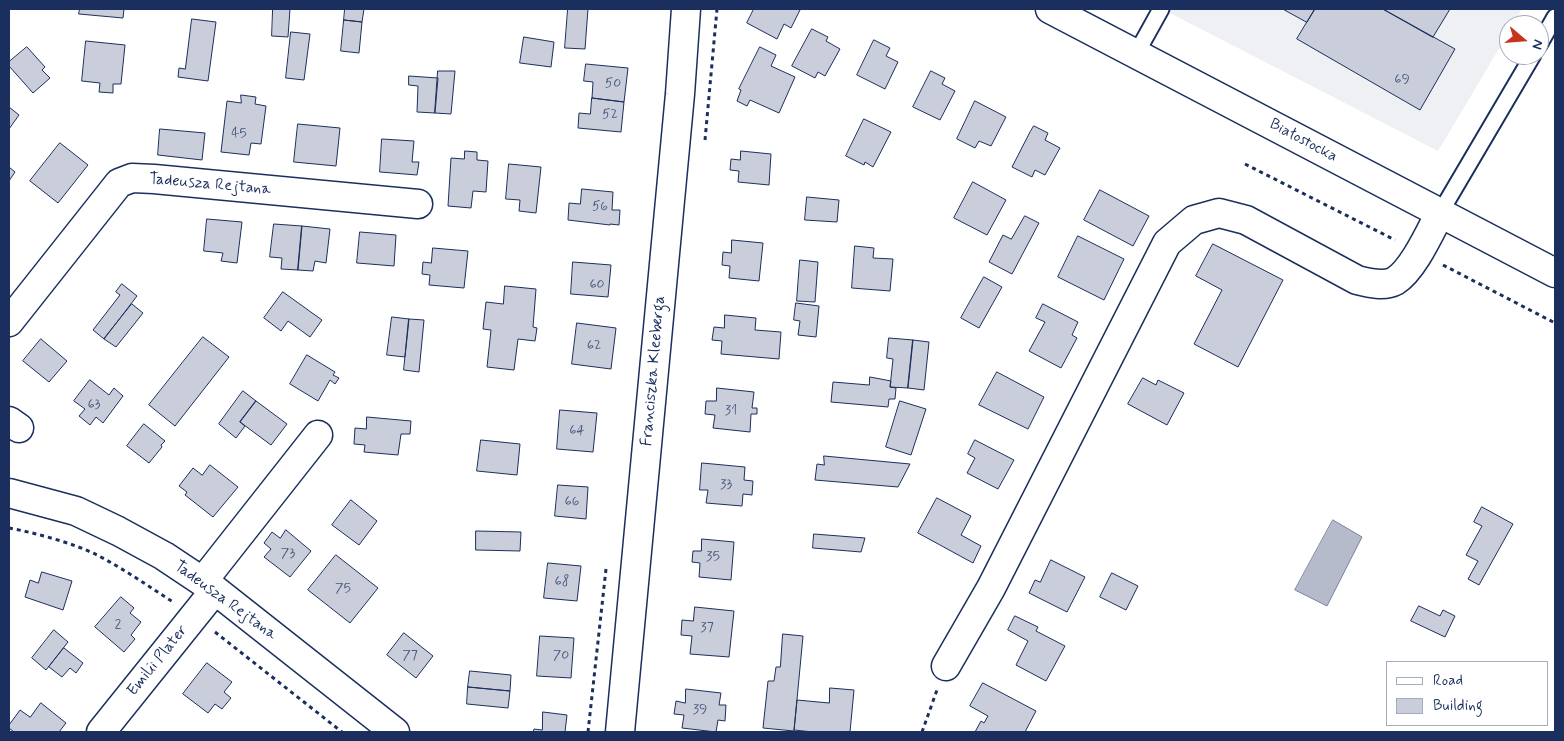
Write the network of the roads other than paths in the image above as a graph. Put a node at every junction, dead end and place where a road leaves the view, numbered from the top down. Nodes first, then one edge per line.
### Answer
1 (686, 9) edge
2 (1050, 9) edge
3 (1161, 9) edge
4 (1136, 54) junction
5 (1527, 65) edge
6 (418, 204) dead end
7 (1440, 213) junction
8 (1555, 273) edge
9 (9, 322) edge
10 (318, 436) dead end
11 (9, 493) edge
12 (209, 586) junction
13 (946, 666) road end
14 (101, 732) edge
15 (394, 732) edge
16 (620, 732) edge

1 - 16 street, Franciszka Kleeberga
2 - 4 street, Białostocka
3 - 4 lane
4 - 7 street, Białostocka
5 - 7 lane
6 - 9 street, Tadeusza Rejtana
7 - 8 street, Białostocka
7 - 13 street
10 - 12 street, Emilii Plater
11 - 12 street, Tadeusza Rejtana
12 - 14 street, Emilii Plater
12 - 15 street, Tadeusza Rejtana

